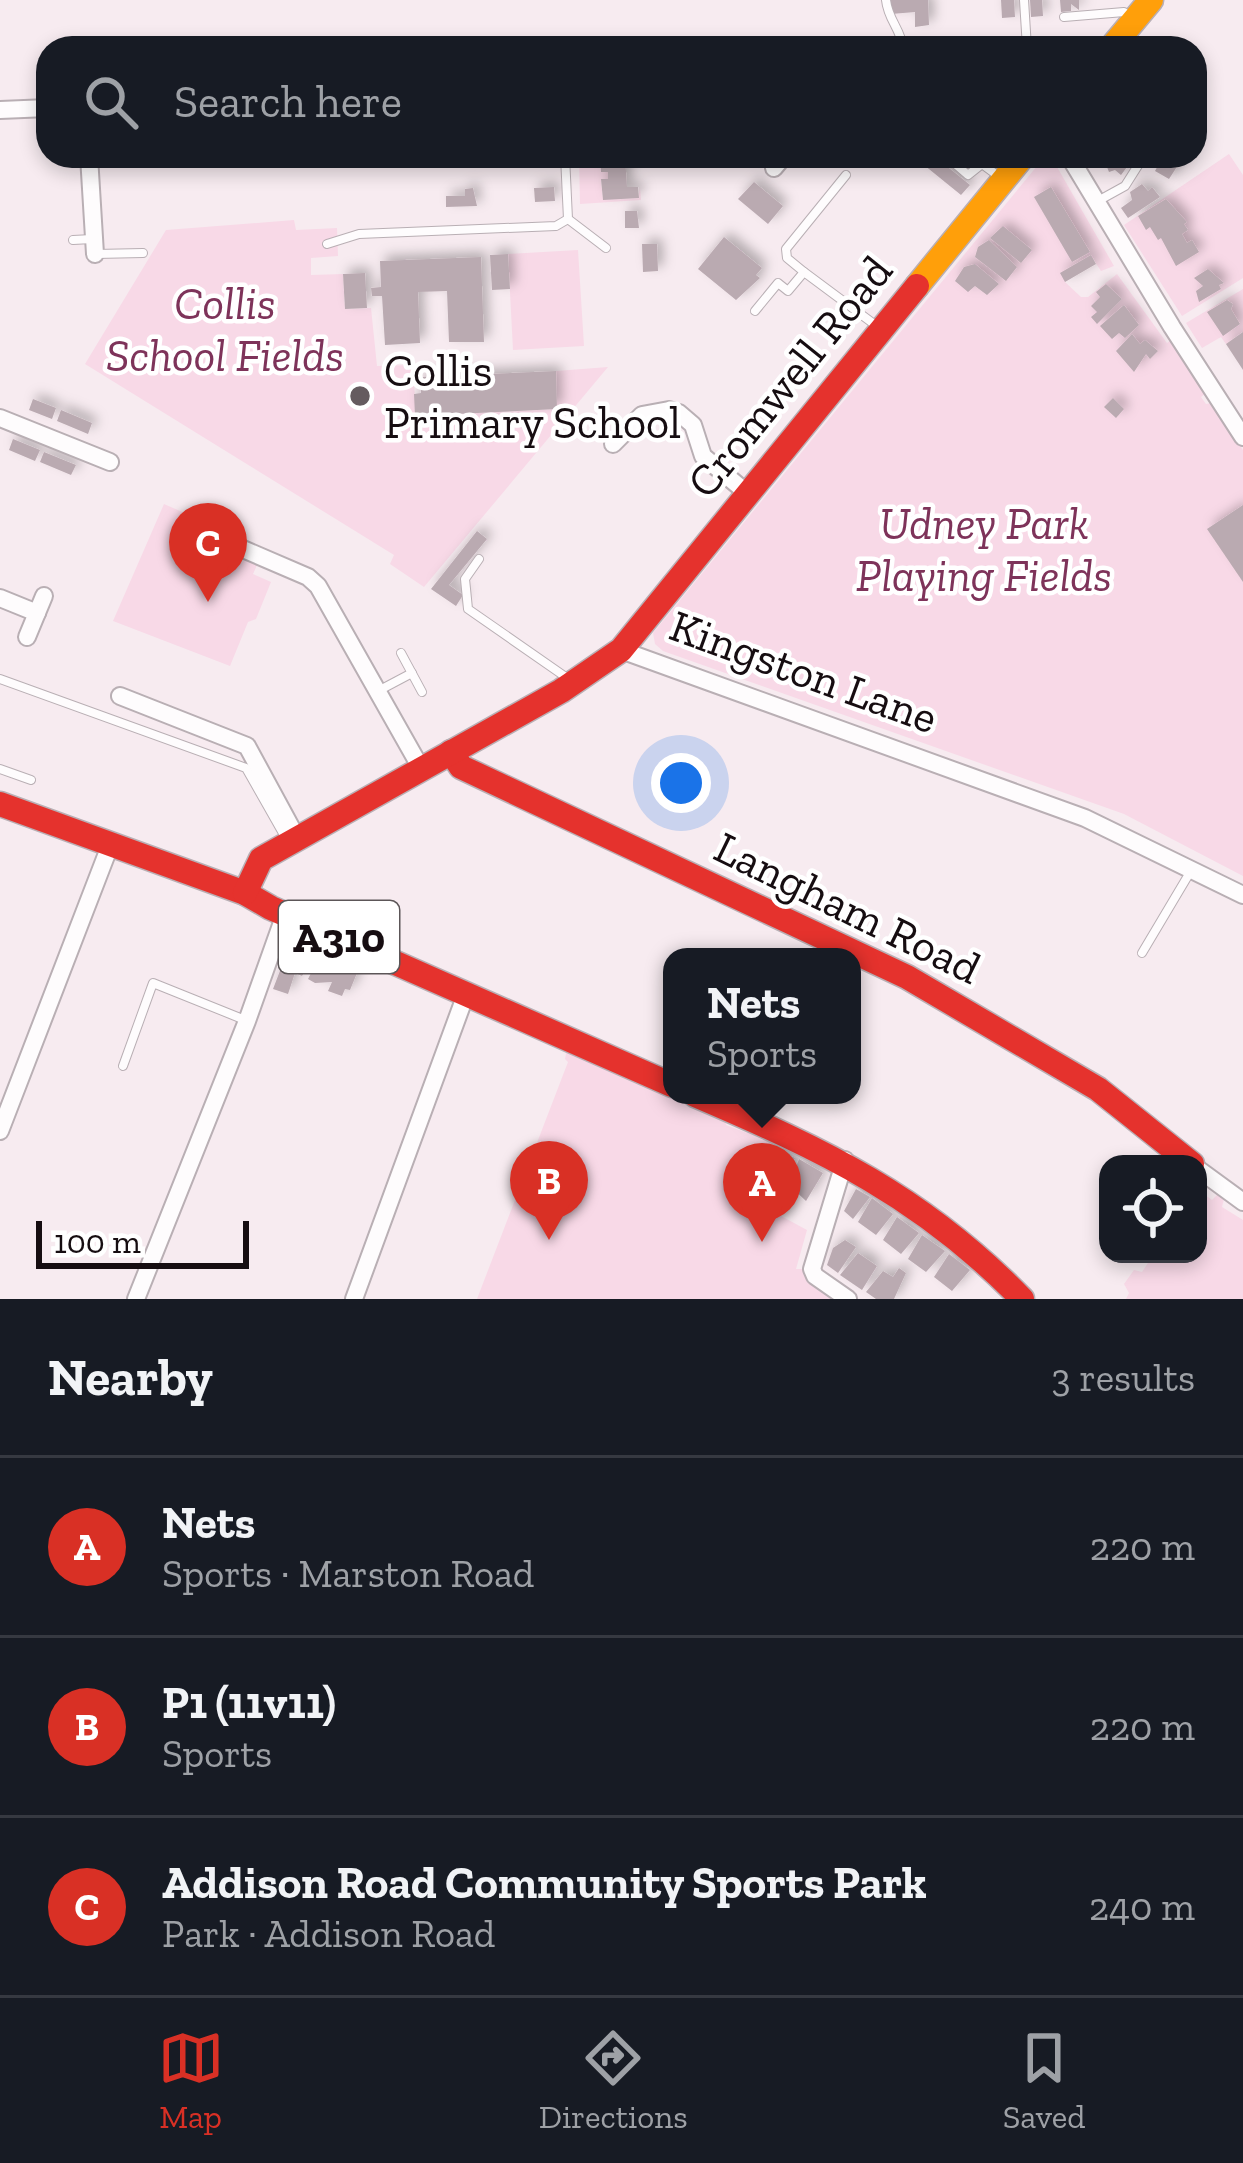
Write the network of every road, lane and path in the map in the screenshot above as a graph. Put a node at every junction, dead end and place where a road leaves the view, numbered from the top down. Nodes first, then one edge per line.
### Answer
1 (886, 0) edge
2 (1024, 0) edge
3 (1143, 9) edge
4 (1064, 17) dead end
5 (902, 36) edge
6 (1027, 36) edge
7 (1121, 36) edge
8 (36, 108) edge
9 (0, 110) edge
10 (90, 168) edge
11 (566, 168) edge
12 (988, 168) edge
13 (1014, 168) edge
14 (1077, 168) edge
15 (1138, 168) edge
16 (846, 175) dead end
17 (1004, 180) junction
18 (1096, 202) junction
19 (568, 219) junction
20 (74, 240) dead end
21 (327, 244) dead end
22 (94, 246) junction
23 (606, 248) dead end
24 (143, 254) dead end
25 (804, 272) junction
26 (755, 311) dead end
27 (881, 330) junction
28 (0, 418) edge
29 (1243, 437) edge
30 (613, 444) dead end
31 (110, 462) dead end
32 (747, 493) junction
33 (221, 540) dead end
34 (479, 559) dead end
35 (0, 598) edge
36 (27, 637) dead end
37 (621, 650) junction
38 (401, 653) dead end
39 (412, 673) junction
40 (0, 679) edge
41 (574, 683) junction
42 (378, 691) junction
43 (422, 692) dead end
44 (120, 696) dead end
45 (451, 752) junction
46 (0, 769) edge
47 (422, 770) junction
48 (31, 780) dead end
49 (0, 804) edge
50 (294, 842) junction
51 (110, 843) junction
52 (1193, 867) junction
53 (245, 892) junction
54 (1243, 895) edge
55 (285, 914) junction
56 (845, 948) edge
57 (1142, 953) dead end
58 (861, 955) edge
59 (466, 994) junction
60 (247, 1021) junction
61 (123, 1066) dead end
62 (663, 1081) edge
63 (716, 1104) edge
64 (0, 1131) edge
65 (1181, 1155) edge
66 (845, 1160) junction
67 (1207, 1175) edge
68 (1243, 1202) edge
69 (136, 1299) edge
70 (354, 1299) edge
71 (848, 1299) edge
72 (1022, 1299) edge

1 - 5 lane
2 - 6 lane
3 - 4 lane
3 - 7 main road
8 - 9 street
10 - 22 street
11 - 19 lane
12 - 17 lane
13 - 17 main road, Cromwell Road
14 - 18 street
15 - 18 lane
16 - 25 lane
17 - 27 main road, Cromwell Road
18 - 29 street
19 - 21 lane
19 - 23 lane
20 - 22 lane
22 - 24 lane
25 - 26 lane
25 - 27 lane
27 - 32 main road, Cromwell Road
28 - 31 street
30 - 32 street
32 - 37 main road, Cromwell Road
33 - 42 street
34 - 41 lane
35 - 36 street
37 - 41 main road, Kingston Lane
37 - 52 street, Kingston Lane
38 - 39 lane
39 - 42 lane
39 - 43 lane
40 - 50 lane
41 - 45 main road, Kingston Lane
42 - 47 street
44 - 50 street
45 - 47 main road, Kingston Lane
45 - 56 main road, Langham Road
46 - 48 lane
47 - 50 main road, Kingston Lane
49 - 51 main road, A310
50 - 53 main road, Kingston Lane
51 - 53 main road, A310
51 - 64 street
52 - 54 street, Kingston Lane
52 - 57 lane
53 - 55 main road, A310
55 - 59 main road, A310
55 - 60 street
58 - 65 main road, Langham Road
59 - 62 main road, A310
59 - 70 street
60 - 61 lane
60 - 69 street
63 - 66 main road
66 - 71 street
66 - 72 main road
67 - 68 street, Langham Road

